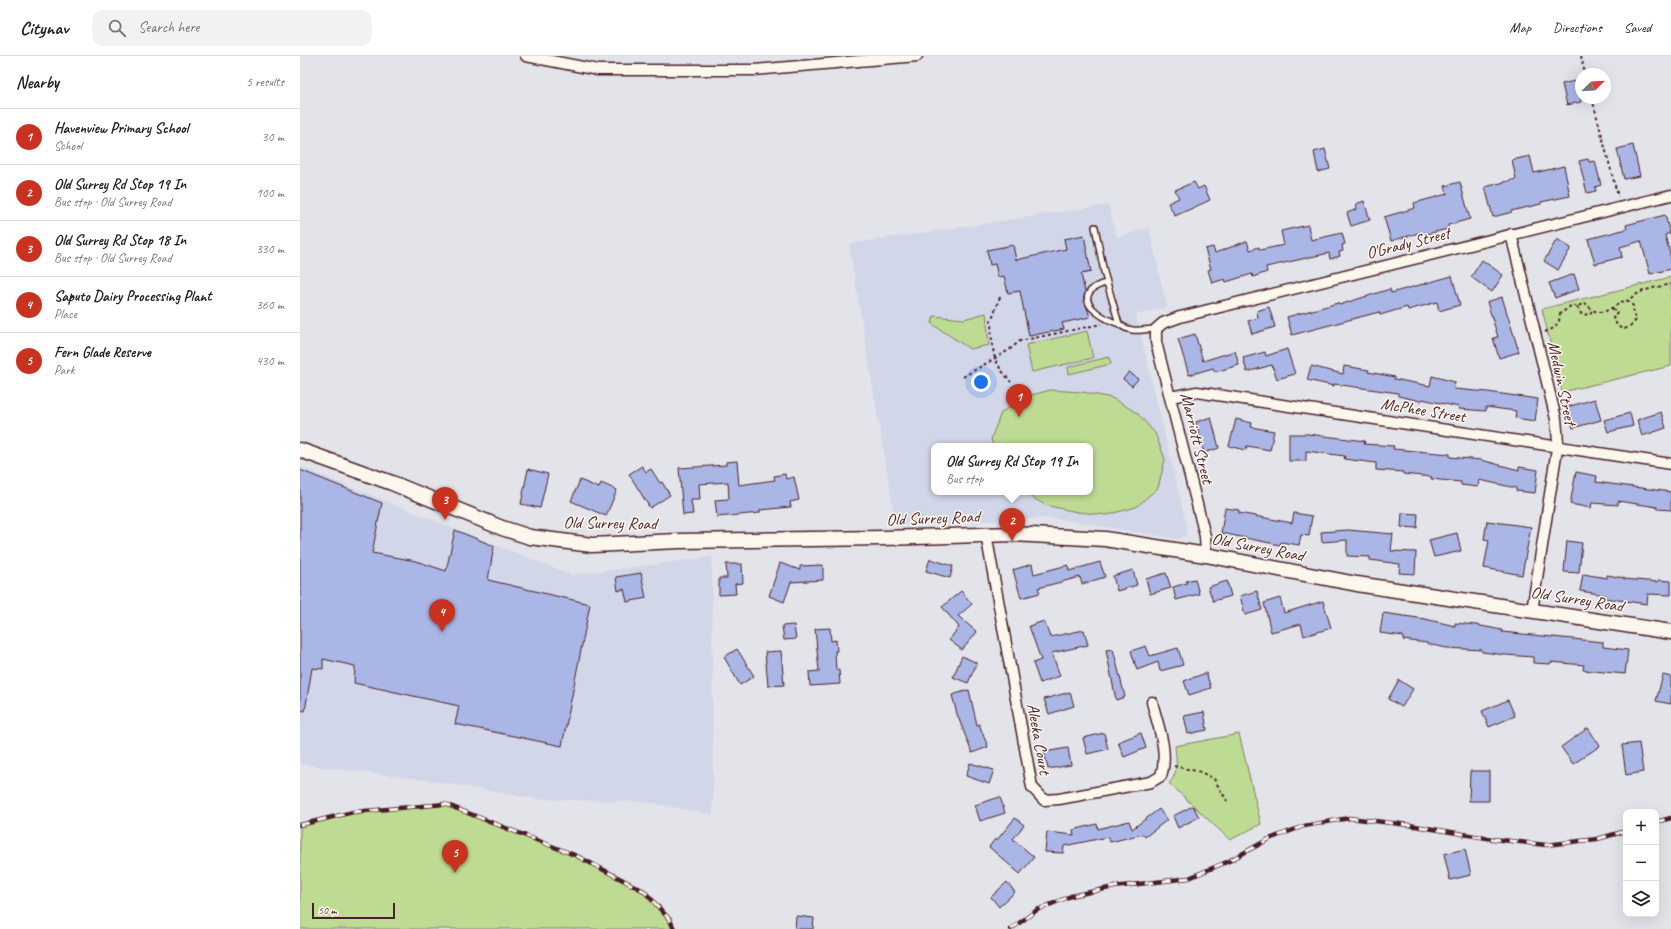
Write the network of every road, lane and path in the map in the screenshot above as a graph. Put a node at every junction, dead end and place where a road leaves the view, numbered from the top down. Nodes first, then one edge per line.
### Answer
1 (526, 56) edge
2 (917, 56) edge
3 (1581, 56) edge
4 (1584, 68) edge
5 (1594, 104) edge
6 (1671, 195) edge
7 (1621, 207) junction
8 (1095, 227) dead end
9 (1511, 234) junction
10 (1107, 283) junction
11 (1671, 284) edge
12 (1000, 297) dead end
13 (1628, 301) junction
14 (1577, 307) junction
15 (1612, 309) junction
16 (1592, 310) junction
17 (1112, 321) junction
18 (1119, 324) junction
19 (1156, 330) junction
20 (1535, 336) junction
21 (996, 359) junction
22 (963, 377) dead end
23 (1011, 382) dead end
24 (1170, 397) junction
25 (1558, 446) junction
26 (300, 450) edge
27 (1671, 464) edge
28 (986, 534) junction
29 (1206, 555) junction
30 (1532, 610) junction
31 (1671, 632) edge
32 (1152, 702) dead end
33 (1165, 765) junction
34 (1227, 801) dead end

1 - 2 street
3 - 4 path
5 - 7 path
6 - 7 street, O'Grady Street
7 - 9 street, O'Grady Street
8 - 10 lane
9 - 19 street, O'Grady Street
9 - 20 street, Medwin Street
10 - 17 lane
10 - 18 lane
11 - 13 path
12 - 21 path
13 - 15 path
13 - 15 path
14 - 16 path
14 - 16 path
14 - 20 path
15 - 16 path
17 - 18 lane
17 - 21 path
18 - 19 lane
19 - 24 street, Marriott Street
20 - 25 street, Medwin Street
21 - 22 path
21 - 23 path
24 - 25 street, McPhee Street
24 - 29 street, Marriott Street
25 - 27 street, McPhee Street
25 - 30 street, Medwin Street
26 - 28 main road, Old Surrey Road
28 - 29 main road, Old Surrey Road
28 - 33 street, Aleeka Court
29 - 30 main road, Old Surrey Road
30 - 31 main road, Old Surrey Road
32 - 33 street
33 - 34 path

